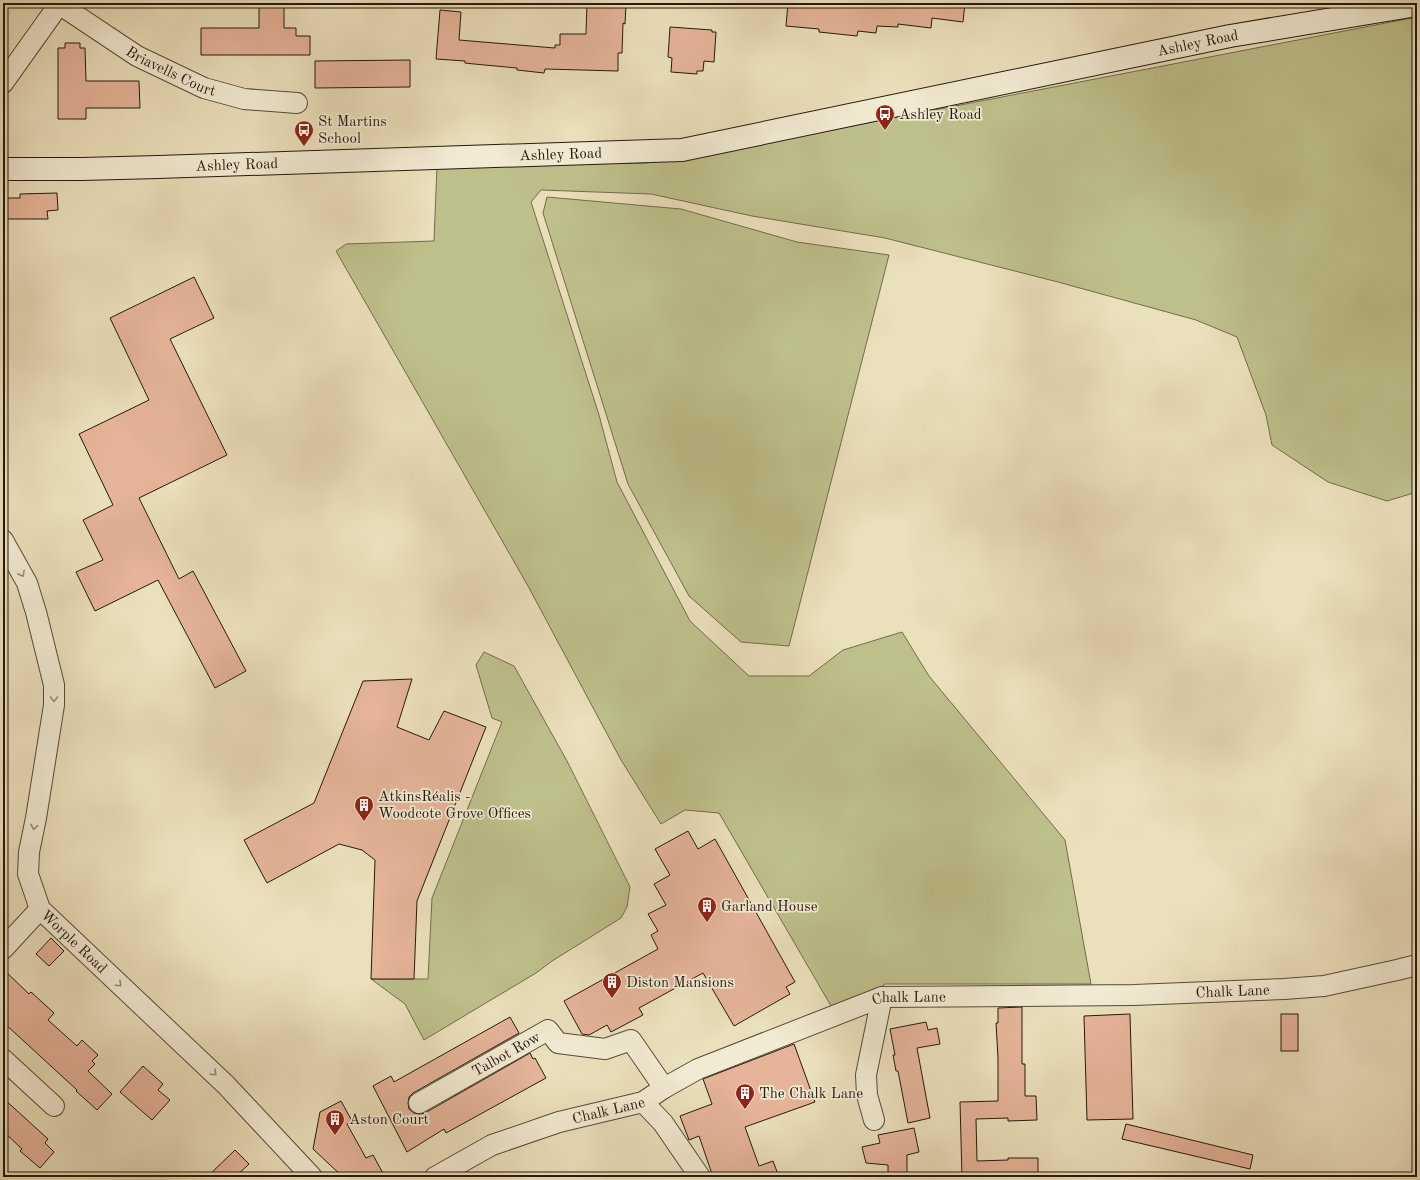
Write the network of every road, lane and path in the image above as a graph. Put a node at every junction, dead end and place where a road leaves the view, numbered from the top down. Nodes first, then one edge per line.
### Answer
1 (59, 4) edge
2 (1417, 5) edge
3 (3, 83) edge
4 (297, 103) dead end
5 (3, 169) edge
6 (3, 540) edge
7 (40, 910) junction
8 (3, 949) edge
9 (1417, 965) edge
10 (882, 998) junction
11 (3, 1059) edge
12 (664, 1088) junction
13 (643, 1102) junction
14 (419, 1103) dead end
15 (54, 1106) dead end
16 (874, 1120) dead end
17 (312, 1177) edge
18 (435, 1177) edge
19 (700, 1177) edge

1 - 3 street
1 - 4 street, Briavells Court
2 - 5 main road, Ashley Road
6 -> 7 street, Worple Road
7 - 8 street
7 -> 17 street, Worple Road
9 - 10 street, Chalk Lane
10 - 12 street, Chalk Lane
10 - 16 street
11 - 15 street
12 - 13 street, Chalk Lane
12 - 14 street, Talbot Row
13 - 18 street, Chalk Lane
13 - 19 street

